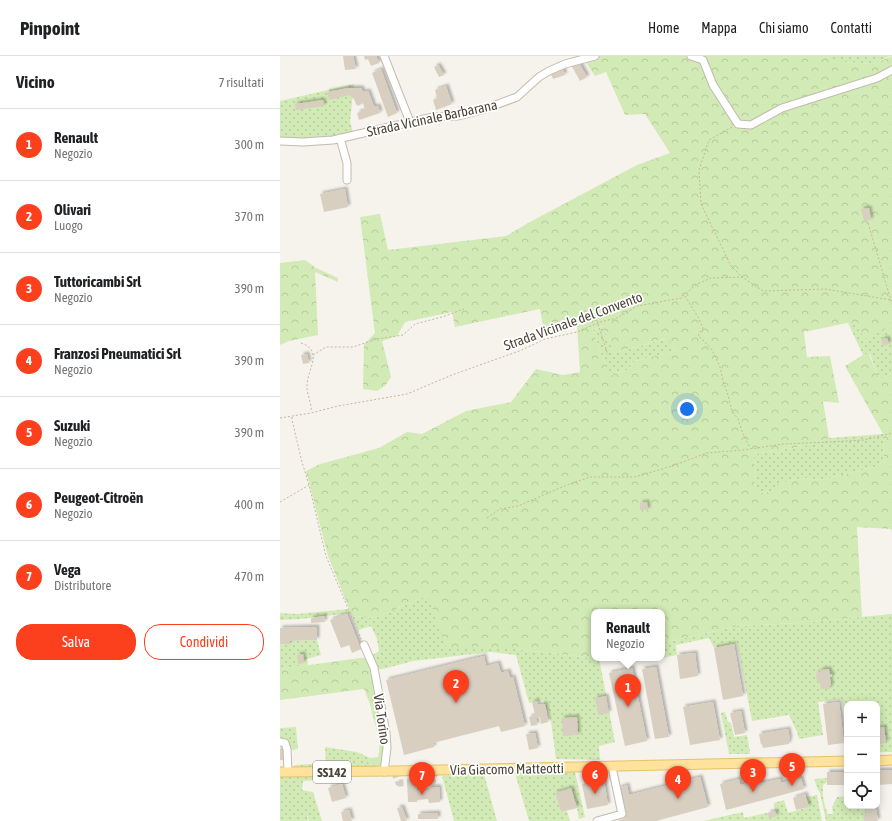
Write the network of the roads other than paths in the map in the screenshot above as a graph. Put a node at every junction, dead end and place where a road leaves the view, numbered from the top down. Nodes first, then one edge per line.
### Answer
1 (384, 56) edge
2 (595, 56) edge
3 (691, 56) edge
4 (892, 70) edge
5 (410, 122) junction
6 (340, 138) junction
7 (280, 141) edge
8 (347, 180) dead end
9 (364, 645) road end
10 (280, 742) edge
11 (892, 760) edge
12 (844, 761) edge
13 (880, 761) edge
14 (612, 767) junction
15 (284, 772) edge
16 (384, 772) junction
17 (597, 821) edge

1 - 5 street
2 - 5 street, Strada Vicinale Barbarana
3 - 4 street
5 - 6 street, Strada Vicinale Barbarana
6 - 7 street, Strada Vicinale Barbarana
6 - 8 street
9 - 16 street, Via Torino
10 - 15 street
11 - 13 main road
12 - 14 main road, Via Giacomo Matteotti
14 - 16 main road, Via Giacomo Matteotti
14 - 17 street
15 - 16 main road, SS142

